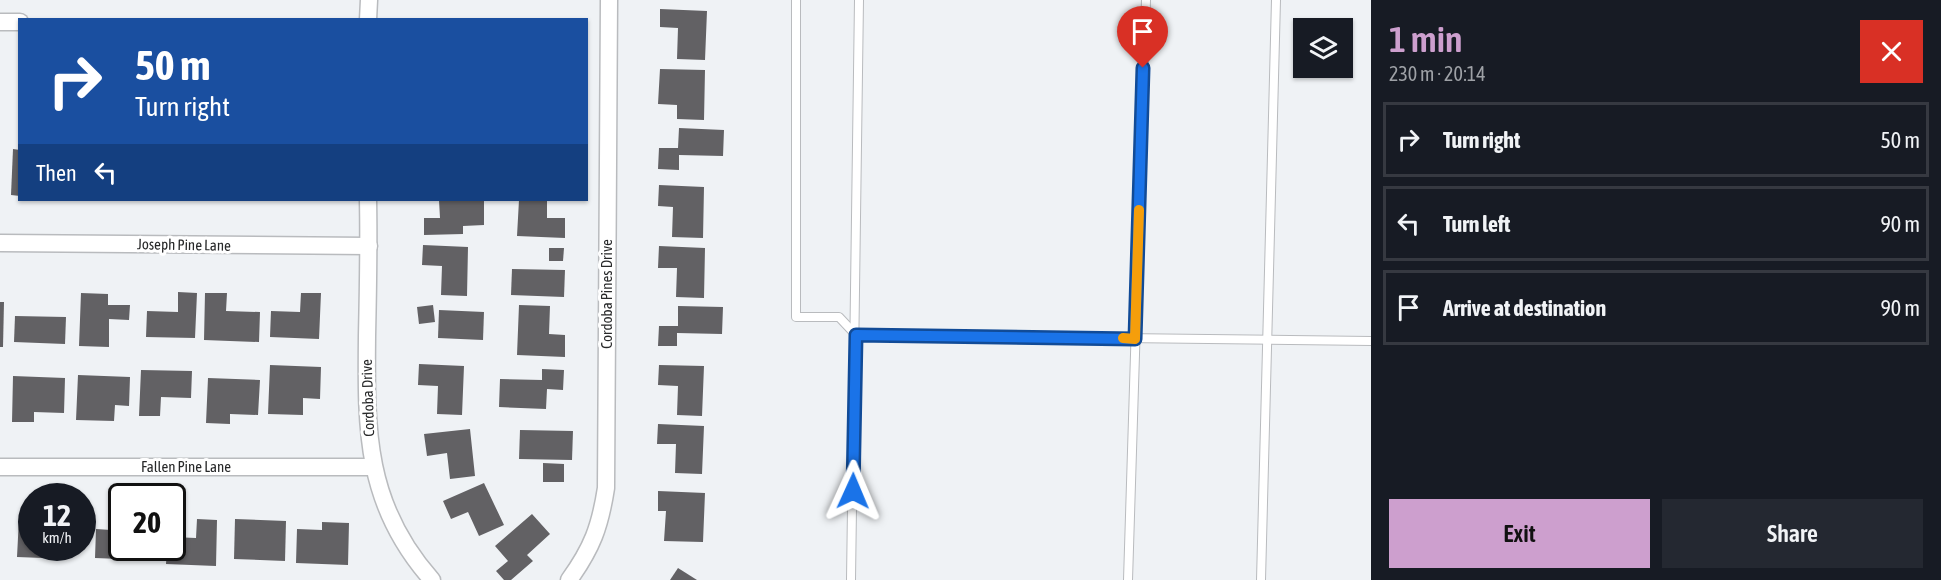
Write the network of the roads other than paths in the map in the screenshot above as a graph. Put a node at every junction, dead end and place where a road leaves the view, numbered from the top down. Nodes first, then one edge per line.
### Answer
1 (369, 0) edge
2 (609, 0) edge
3 (796, 0) edge
4 (860, 0) edge
5 (1146, 0) edge
6 (1276, 0) edge
7 (368, 18) edge
8 (0, 22) edge
9 (18, 22) edge
10 (369, 201) edge
11 (0, 243) edge
12 (369, 246) junction
13 (856, 335) junction
14 (1135, 339) junction
15 (1267, 341) junction
16 (1371, 341) edge
17 (373, 466) junction
18 (0, 467) edge
19 (432, 580) edge
20 (569, 580) edge
21 (851, 580) edge
22 (1128, 580) edge
23 (1261, 580) edge

1 - 7 street
2 - 20 street, Cordoba Pines Drive
3 - 13 lane
4 - 13 lane
5 - 14 lane
6 - 15 lane
8 - 9 street
10 - 12 street, Cordoba Drive
11 - 12 street, Joseph Pine Lane
12 - 17 street, Cordoba Drive
13 - 14 lane
13 - 21 lane
14 - 15 lane
14 - 22 lane
15 - 16 lane
15 - 23 lane
17 - 18 street, Fallen Pine Lane
17 - 19 street, Cordoba Drive

